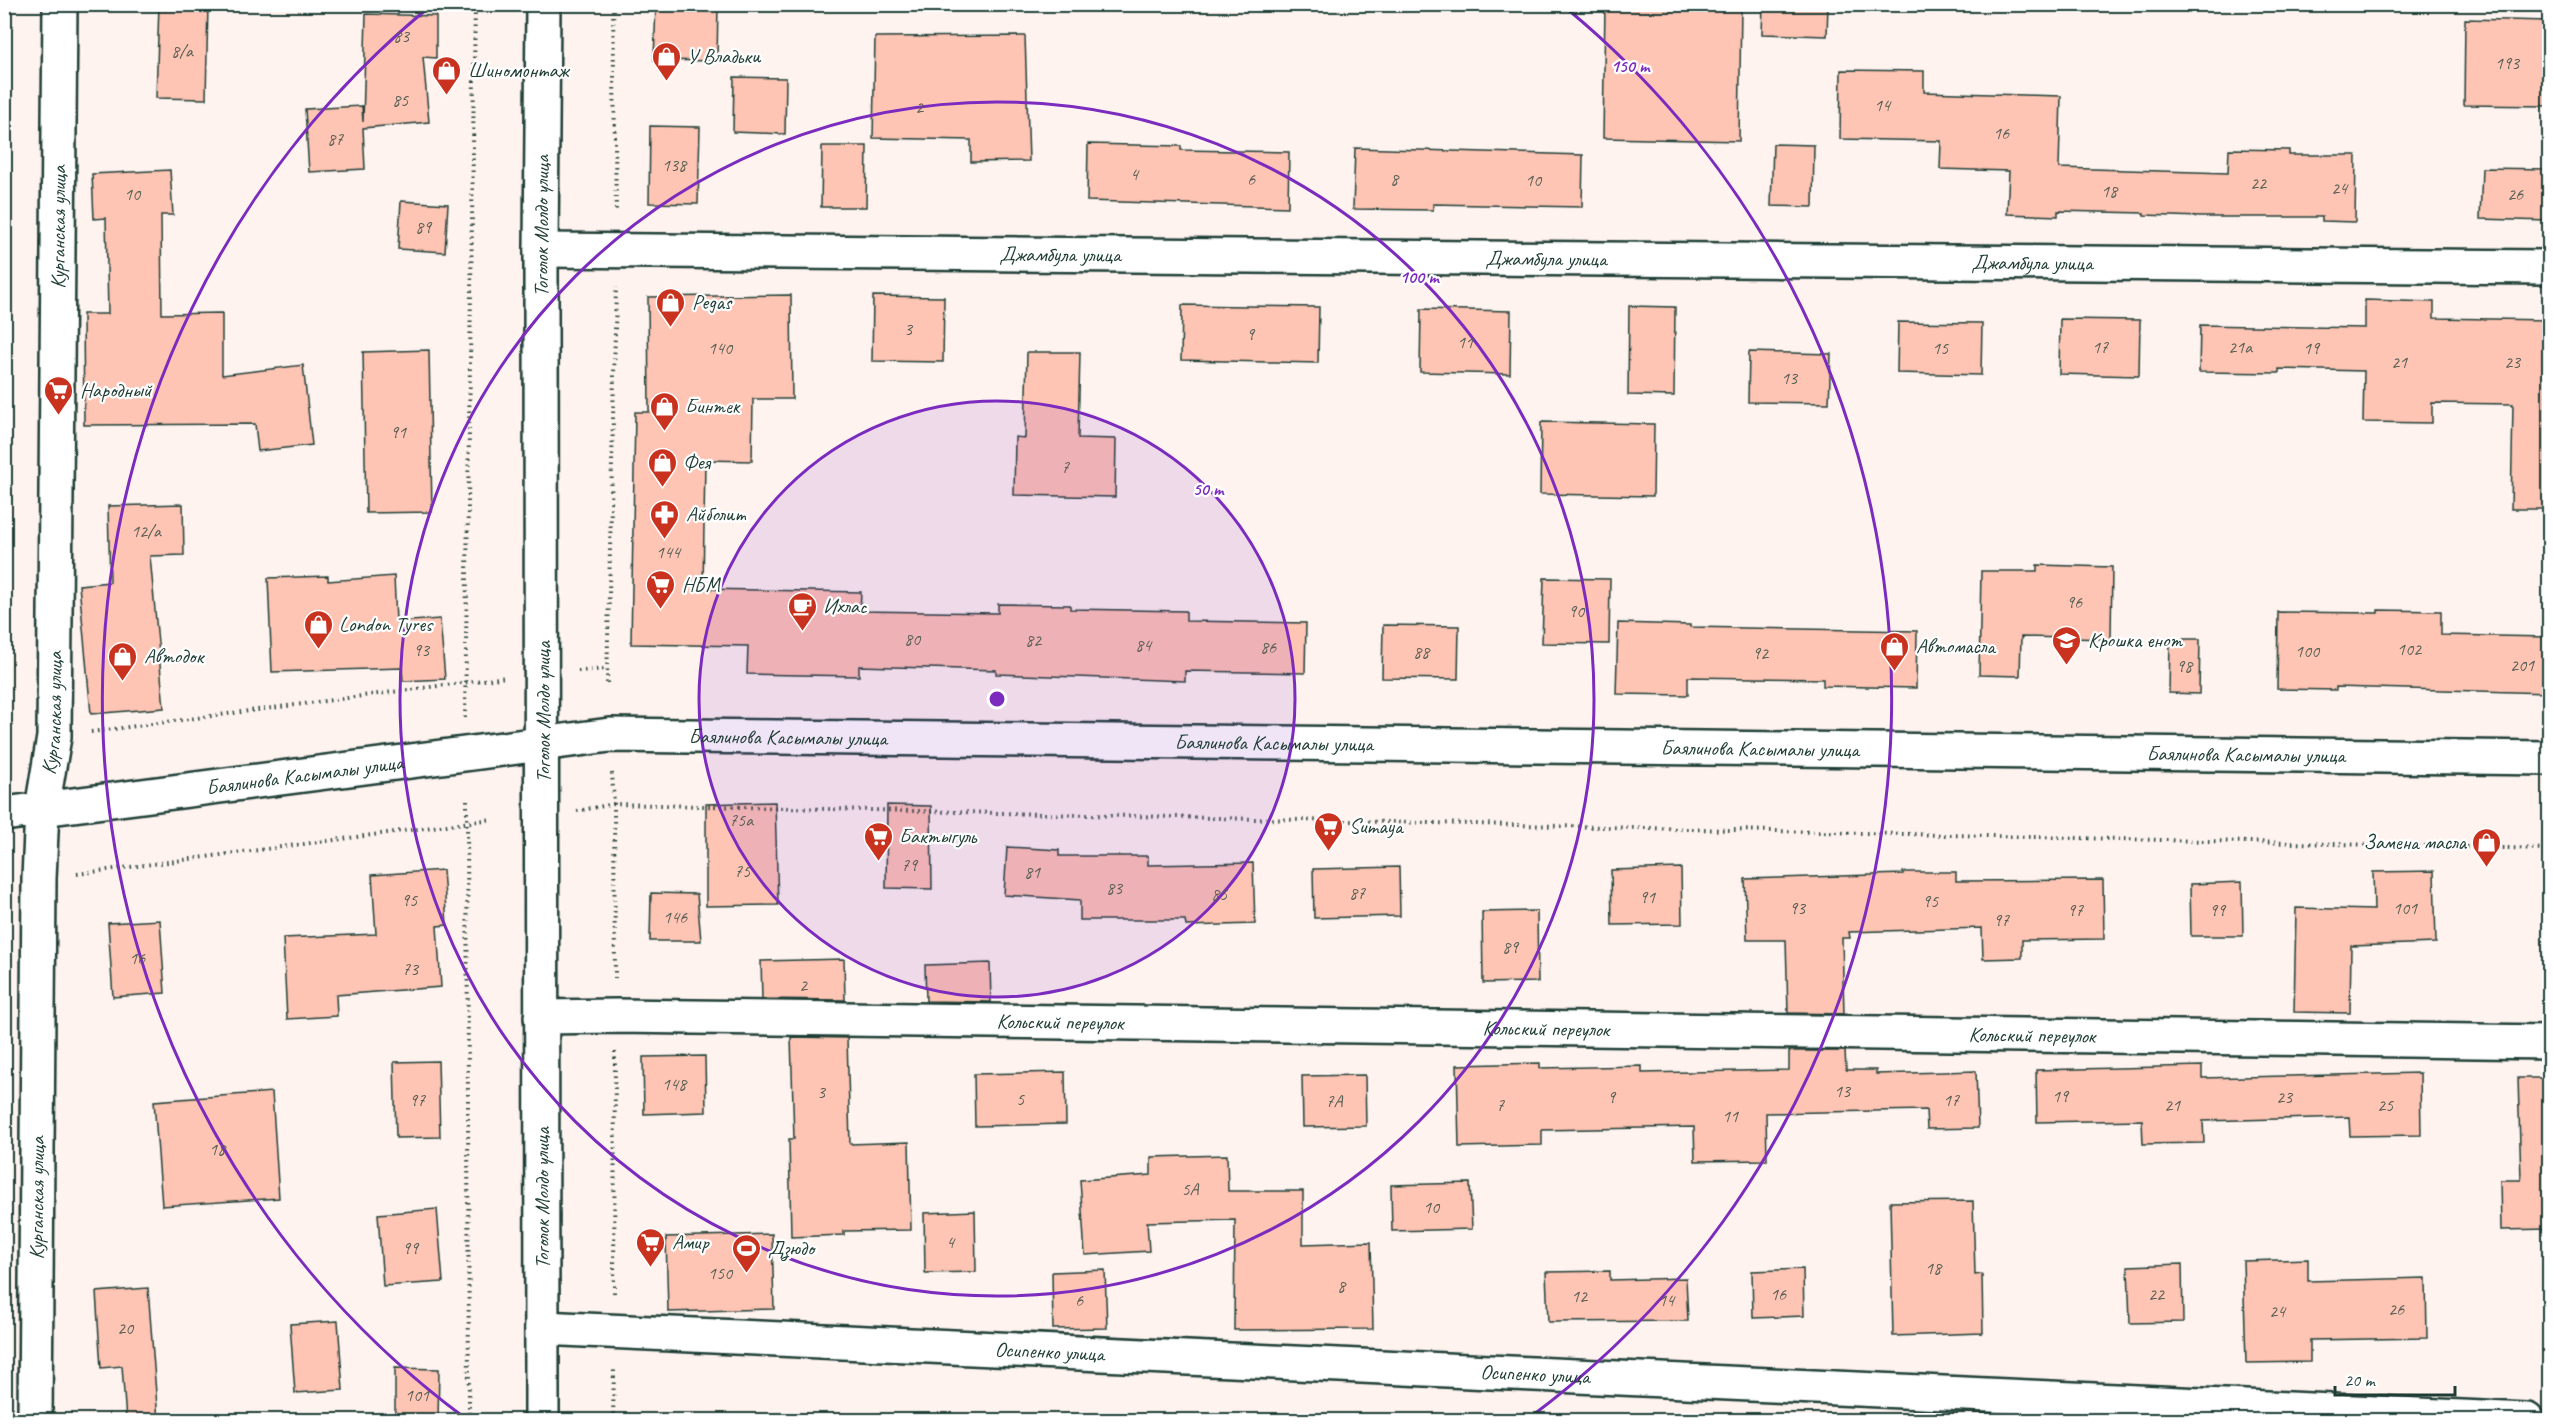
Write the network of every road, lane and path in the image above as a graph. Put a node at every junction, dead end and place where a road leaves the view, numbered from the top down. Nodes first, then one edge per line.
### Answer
1 (60, 4) edge
2 (475, 4) edge
3 (543, 4) edge
4 (613, 4) edge
5 (616, 249) junction
6 (541, 250) junction
7 (2550, 267) edge
8 (607, 669) junction
9 (571, 672) dead end
10 (507, 677) dead end
11 (467, 682) junction
12 (607, 683) dead end
13 (465, 722) dead end
14 (54, 737) junction
15 (4, 743) edge
16 (543, 744) junction
17 (2550, 758) edge
18 (612, 772) dead end
19 (467, 800) dead end
20 (614, 804) junction
21 (42, 808) junction
22 (571, 812) dead end
23 (4, 814) edge
24 (493, 819) dead end
25 (468, 823) junction
26 (2550, 849) edge
27 (39, 879) junction
28 (616, 1016) junction
29 (542, 1017) junction
30 (2550, 1042) edge
31 (542, 1328) junction
32 (614, 1330) junction
33 (35, 1420) edge
34 (469, 1420) edge
35 (542, 1420) edge
36 (613, 1420) edge
37 (2527, 1420) edge

1 - 14 street, Курганская улица
2 - 11 path
3 - 6 street, Тоголок Молдо улица
4 - 5 path
5 - 6 street, Джамбула улица
5 - 7 street, Джамбула улица
5 - 8 path
6 - 16 street, Тоголок Молдо улица
8 - 9 path
8 - 12 path
10 - 11 path
11 - 13 path
11 - 14 path
14 - 15 path
14 - 21 street, Курганская улица
16 - 17 street, Баялинова Касымалы улица
16 - 21 street, Баялинова Касымалы улица
16 - 29 street, Тоголок Молдо улица
18 - 20 path
19 - 25 path
20 - 22 path
20 - 26 path
20 - 28 path
21 - 23 street, Баялинова Касымалы улица
21 - 27 street, Курганская улица
24 - 25 path
25 - 27 path
25 - 34 path
27 - 33 street, Курганская улица
28 - 29 street, Кольский переулок
28 - 30 street, Кольский переулок
28 - 32 path
29 - 31 street, Тоголок Молдо улица
31 - 32 street, Осипенко улица
31 - 35 street, Тоголок Молдо улица
32 - 36 path
32 - 37 street, Осипенко улица

